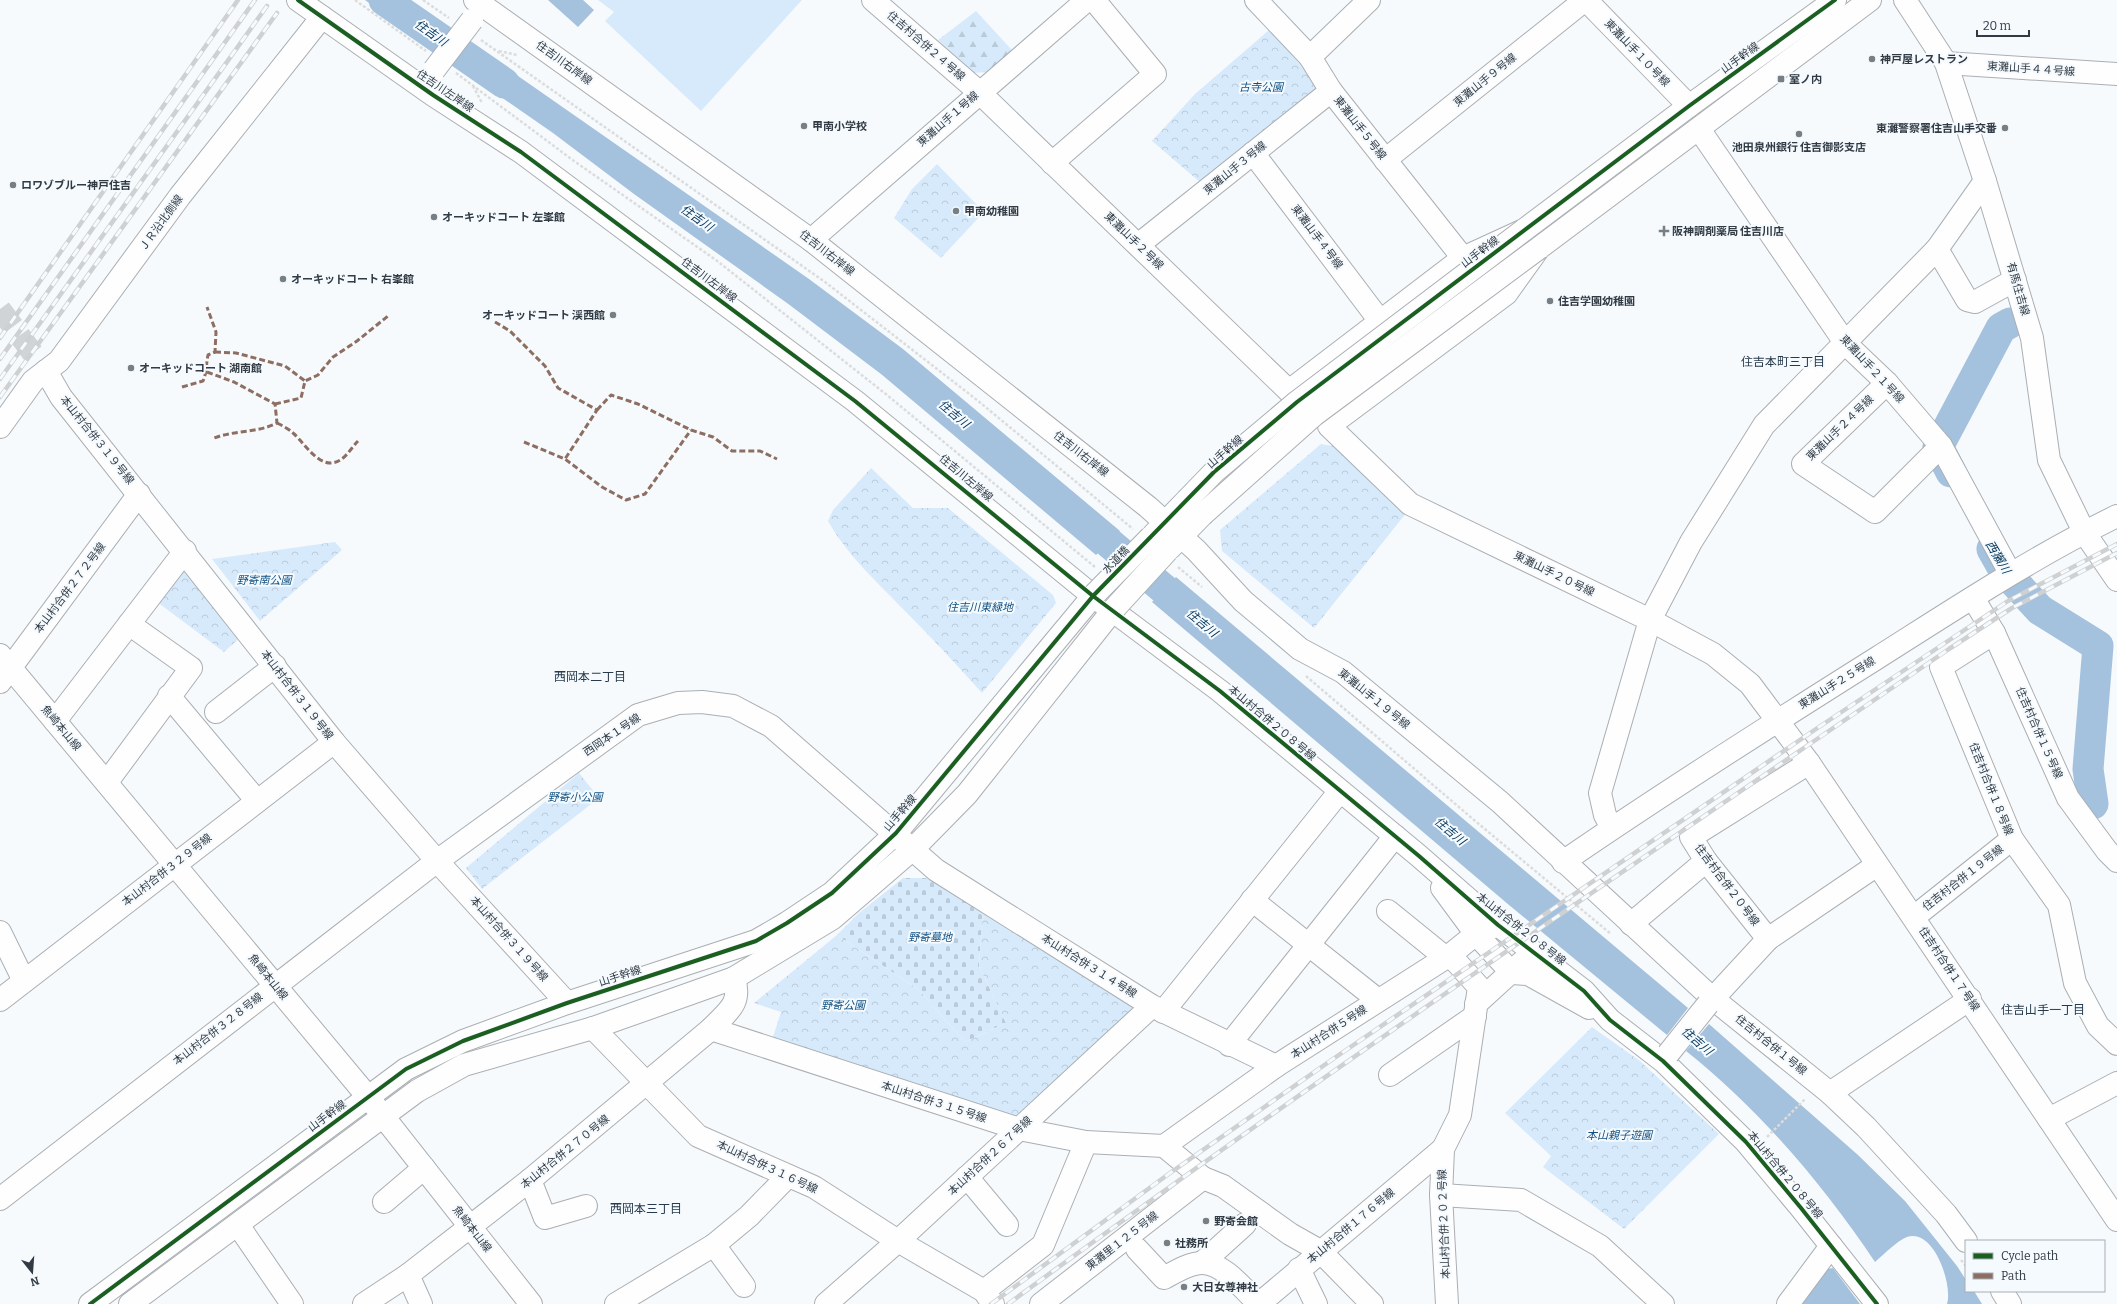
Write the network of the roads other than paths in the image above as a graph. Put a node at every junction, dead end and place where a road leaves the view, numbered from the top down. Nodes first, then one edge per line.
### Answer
1 (298, 0) edge
2 (873, 0) edge
3 (1087, 0) edge
4 (1094, 0) edge
5 (1256, 0) edge
6 (1368, 0) edge
7 (1585, 0) edge
8 (1835, 0) edge
9 (1870, 0) edge
10 (1905, 0) edge
11 (476, 14) edge
12 (322, 17) junction
13 (1310, 58) junction
14 (1946, 63) junction
15 (2117, 74) edge
16 (428, 78) junction
17 (1331, 91) junction
18 (979, 92) junction
19 (1689, 106) junction
20 (1699, 130) junction
21 (1253, 153) junction
22 (1385, 160) junction
23 (1052, 163) junction
24 (1985, 181) junction
25 (1524, 230) junction
26 (811, 240) junction
27 (1138, 245) junction
28 (1539, 248) junction
29 (1937, 249) junction
30 (1463, 258) junction
31 (2016, 280) junction
32 (1380, 321) junction
33 (1846, 344) junction
34 (46, 371) junction
35 (1887, 383) junction
36 (0, 427) edge
37 (1941, 446) junction
38 (139, 494) junction
39 (2117, 516) edge
40 (2084, 532) junction
41 (1162, 540) junction
42 (184, 551) junction
43 (2010, 573) junction
44 (2117, 580) edge
45 (1093, 596) junction
46 (1973, 598) junction
47 (1113, 610) junction
48 (1650, 620) junction
49 (129, 624) junction
50 (1994, 633) junction
51 (275, 666) junction
52 (3, 668) edge
53 (169, 696) junction
54 (216, 712) dead end
55 (55, 721) junction
56 (1777, 721) junction
57 (334, 742) junction
58 (1809, 763) junction
59 (107, 782) junction
60 (1340, 791) junction
61 (257, 801) junction
62 (1612, 828) junction
63 (896, 833) junction
64 (1395, 836) junction
65 (2012, 839) junction
66 (913, 849) junction
67 (2114, 853) edge
68 (1419, 856) junction
69 (437, 861) junction
70 (1706, 861) junction
71 (1564, 862) junction
72 (175, 864) junction
73 (1877, 865) junction
74 (1252, 900) junction
75 (1388, 912) dead end
76 (1914, 917) junction
77 (1504, 929) junction
78 (1624, 931) junction
79 (0, 932) edge
80 (1476, 934) junction
81 (1768, 939) junction
82 (1308, 945) junction
83 (1448, 957) junction
84 (1512, 973) junction
85 (734, 978) junction
86 (24, 981) junction
87 (274, 985) junction
88 (1970, 999) junction
89 (0, 1000) edge
90 (1378, 1000) junction
91 (1710, 1001) junction
92 (567, 1003) junction
93 (1157, 1009) junction
94 (1475, 1010) junction
95 (1610, 1020) junction
96 (593, 1028) junction
97 (711, 1029) junction
98 (1229, 1044) junction
99 (2117, 1044) edge
100 (1665, 1057) junction
101 (1276, 1066) junction
102 (1390, 1075) dead end
103 (2117, 1083) edge
104 (647, 1084) junction
105 (1830, 1093) junction
106 (368, 1097) junction
107 (382, 1117) junction
108 (2049, 1119) junction
109 (1019, 1129) junction
110 (1086, 1142) junction
111 (1164, 1146) junction
112 (1443, 1148) junction
113 (424, 1168) junction
114 (788, 1176) junction
115 (967, 1177) junction
116 (1203, 1178) junction
117 (530, 1180) junction
118 (2, 1194) edge
119 (1441, 1195) junction
120 (384, 1202) dead end
121 (586, 1206) dead end
122 (2117, 1220) edge
123 (1245, 1224) dead end
124 (238, 1225) junction
125 (1007, 1225) dead end
126 (471, 1226) junction
127 (898, 1241) junction
128 (1131, 1244) junction
129 (714, 1245) junction
130 (1831, 1246) junction
131 (1962, 1248) edge
132 (1320, 1251) junction
133 (1202, 1263) junction
134 (1299, 1269) junction
135 (408, 1276) junction
136 (744, 1286) dead end
137 (2003, 1292) edge
138 (988, 1297) edge
139 (90, 1304) edge
140 (130, 1304) edge
141 (292, 1304) edge
142 (364, 1304) edge
143 (421, 1304) edge
144 (531, 1304) edge
145 (616, 1304) edge
146 (826, 1304) edge
147 (1041, 1304) edge
148 (1259, 1304) edge
149 (1316, 1304) edge
150 (1372, 1304) edge
151 (1447, 1304) edge
152 (1663, 1304) edge
153 (1788, 1304) edge
154 (1877, 1304) edge
155 (2010, 1304) edge

1 - 12 street, 住吉川左岸線
2 - 18 street, 住吉村合併２４号線
3 - 18 street, 東灘山手１号線
4 - 23 street
5 - 13 street, 東灘山手５号線
6 - 13 street
7 - 19 street, 東灘山手１０号線
7 - 22 street, 東灘山手９号線
8 - 19 street, 山手幹線
9 - 20 street
10 - 14 street, 有馬住吉線
11 - 16 street, bridge
11 - 26 street, 住吉川右岸線
12 - 16 street, 住吉川左岸線
12 - 34 street, ＪＲ沿北側線
13 - 17 street, 東灘山手５号線
14 - 15 street, 東灘山手４４号線
14 - 24 street, 有馬住吉線
16 - 45 street, 住吉川左岸線
17 - 21 street, 東灘山手３号線
17 - 22 street, 東灘山手５号線
18 - 23 street, 東灘山手２号線
18 - 26 street, 東灘山手１号線
19 - 25 street, 山手幹線
20 - 28 street
20 - 33 street, 東灘山手２１号線
21 - 27 street, 東灘山手３号線
21 - 32 street, 東灘山手４号線
22 - 30 street, 東灘山手５号線
23 - 27 street, 東灘山手２号線
24 - 29 street
24 - 31 street, 有馬住吉線
25 - 30 street
25 - 41 street, 山手幹線, bridge
26 - 41 street, 住吉川右岸線
27 - 32 street, 東灘山手２号線
28 - 41 street, bridge
28 - 48 street, 東灘山手２０号線
29 - 31 street
29 - 33 street
30 - 32 street
31 - 40 street, 有馬住吉線
33 - 35 street, 東灘山手２１号線
33 - 48 street
34 - 36 street, ＪＲ沿北側線
34 - 38 street, 本山村合併３１９号線
35 - 37 street, 東灘山手２１号線
35 - 37 street, 東灘山手２４号線
37 - 43 street, 東灘山手２１号線
38 - 42 street, 本山村合併３１９号線
38 - 52 street, 本山村合併２７２号線
39 - 40 street, 東灘山手２５号線
40 - 43 street, 東灘山手２５号線
40 - 44 street, 有馬住吉線
41 - 45 street, 水道橋, bridge
41 - 47 street, bridge
41 - 71 street, 東灘山手１９号線
42 - 49 street
42 - 51 street, 本山村合併３１９号線
43 - 46 street, 東灘山手２５号線
45 - 47 street, 住吉川左岸線
45 - 63 street, 山手幹線
46 - 50 street, 住吉村合併１５号線
46 - 56 street, 東灘山手２５号線
47 - 60 street, 本山村合併２０８号線
47 - 66 street
48 - 56 street, 東灘山手２０号線
48 - 62 street
49 - 53 street
49 - 55 street
50 - 65 street, 住吉村合併１８号線
50 - 67 street, 住吉村合併１５号線
51 - 54 street
51 - 57 street, 本山村合併３１９号線
52 - 55 street, 魚崎本山線
53 - 59 street
53 - 61 street
55 - 59 street, 魚崎本山線
56 - 58 street, 住吉村合併１７号線
56 - 62 street, 東灘山手２５号線
57 - 61 street, 本山村合併３２９号線
57 - 69 street, 本山村合併３１９号線
58 - 70 street, 住吉村合併２０号線
58 - 73 street, 住吉村合併１７号線
59 - 72 street, 魚崎本山線
60 - 64 street, 本山村合併２０８号線
60 - 74 street, 本山村合併２６７号線
61 - 72 street, 本山村合併３２９号線
62 - 71 street, 東灘山手２５号線
63 - 66 street, 西岡本１号線
63 - 69 street, 西岡本１号線
63 - 92 street, 山手幹線
64 - 68 street, 本山村合併２０８号線
64 - 82 street
65 - 76 street, 住吉村合併１９号線
65 - 99 street, 住吉村合併１８号線
66 - 85 street
66 - 93 street, 本山村合併３１４号線
68 - 77 street, 本山村合併２０８号線
68 - 80 street
69 - 87 street, 本山村合併３２８号線
69 - 92 street, 本山村合併３１９号線
70 - 78 street
70 - 81 street, 住吉村合併２０号線
71 - 78 street, 住吉村合併１号線
72 - 86 street, 本山村合併３２９号線
72 - 87 street, 魚崎本山線
73 - 76 street, 住吉村合併１７号線
73 - 81 street
74 - 82 street
74 - 93 street, 本山村合併２６７号線
75 - 83 street
76 - 88 street, 住吉村合併１７号線
77 - 80 street, 本山村合併５号線
77 - 84 street
77 - 95 street, 本山村合併２０８号線
78 - 91 street, 住吉村合併１号線
79 - 86 street
80 - 83 street, 本山村合併５号線
80 - 84 street
81 - 91 street
82 - 90 street
82 - 98 street
83 - 90 street, 本山村合併５号線
83 - 94 street, 本山村合併２０２号線
84 - 94 street
84 - 95 street
85 - 96 street
85 - 97 street, 本山村合併２７０号線
86 - 89 street, 本山村合併３２９号線
87 - 106 street, 魚崎本山線
87 - 118 street, 本山村合併３２８号線
88 - 105 street
88 - 108 street, 住吉村合併１７号線
90 - 101 street, 本山村合併５号線
91 - 100 street, bridge
91 - 105 street, 住吉村合併１号線
92 - 106 street, 山手幹線
93 - 98 street, 本山村合併３１４号線
93 - 109 street, 本山村合併２６７号線
94 - 102 street
94 - 112 street, 本山村合併２０２号線
95 - 100 street, 本山村合併２０８号線
96 - 104 street, 本山村合併３１６号線
96 - 107 street
97 - 104 street, 本山村合併２７０号線
97 - 109 street, 本山村合併３１５号線
98 - 101 street, 本山村合併３１４号線
100 - 130 street, 本山村合併２０８号線
101 - 111 street, 本山村合併５号線
103 - 108 street
104 - 114 street, 本山村合併３１６号線
104 - 117 street, 本山村合併２７０号線
105 - 131 street, 住吉村合併１号線
106 - 107 street, 魚崎本山線
106 - 139 street, 山手幹線
107 - 113 street, 魚崎本山線
107 - 124 street
108 - 122 street, 住吉村合併１７号線
109 - 110 street, 本山村合併３１５号線
109 - 115 street, 本山村合併２６７号線
110 - 111 street, 本山村合併３１５号線
110 - 138 street
111 - 116 street
112 - 119 street, 本山村合併２０２号線
112 - 132 street, 本山村合併１７６号線
113 - 120 street
113 - 126 street, 魚崎本山線
114 - 127 street, 本山村合併３１６号線
114 - 129 street
115 - 125 street
115 - 127 street, 本山村合併２６７号線
116 - 128 street, 東灘里１２５号線
116 - 132 street
117 - 121 street
117 - 126 street, 本山村合併２７０号線
119 - 151 street, 本山村合併２０２号線
119 - 152 street
123 - 133 street
124 - 140 street
124 - 141 street
126 - 135 street, 本山村合併２７０号線
126 - 144 street, 魚崎本山線
127 - 138 street, 本山村合併３１６号線
127 - 146 street, 本山村合併２６７号線
128 - 133 street
128 - 147 street, 東灘里１２５号線
129 - 136 street
129 - 145 street
130 - 153 street
130 - 154 street, 本山村合併２０８号線
132 - 134 street, 本山村合併１７６号線
132 - 150 street
133 - 148 street
134 - 148 street, 本山村合併１７６号線
134 - 149 street
135 - 142 street, 本山村合併２７０号線
135 - 143 street
137 - 155 street

